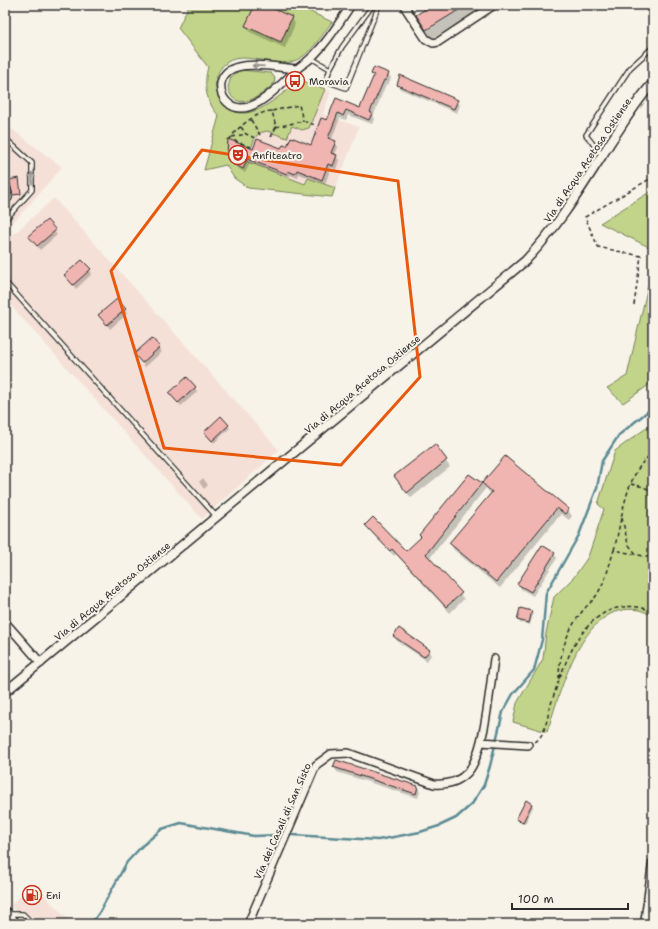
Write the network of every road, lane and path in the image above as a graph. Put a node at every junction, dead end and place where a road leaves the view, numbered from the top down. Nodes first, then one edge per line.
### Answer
1 (351, 5) edge
2 (373, 5) edge
3 (379, 5) edge
4 (408, 5) edge
5 (494, 5) edge
6 (653, 47) edge
7 (311, 58) junction
8 (297, 69) junction
9 (330, 69) junction
10 (653, 83) edge
11 (272, 111) junction
12 (251, 120) junction
13 (303, 121) junction
14 (315, 125) dead end
15 (241, 127) junction
16 (276, 127) junction
17 (246, 134) junction
18 (260, 135) dead end
19 (231, 137) junction
20 (271, 137) dead end
21 (5, 138) edge
22 (255, 138) dead end
23 (251, 147) dead end
24 (602, 155) junction
25 (5, 175) edge
26 (653, 177) edge
27 (5, 205) edge
28 (5, 220) edge
29 (7, 284) dead end
30 (634, 305) dead end
31 (653, 453) edge
32 (631, 484) junction
33 (653, 492) edge
34 (622, 516) junction
35 (217, 517) junction
36 (614, 550) junction
37 (637, 555) junction
38 (653, 558) edge
39 (653, 611) edge
40 (5, 622) edge
41 (494, 659) dead end
42 (41, 663) junction
43 (559, 681) junction
44 (5, 692) edge
45 (481, 742) junction
46 (528, 746) joint
47 (653, 863) edge
48 (652, 880) edge
49 (6, 913) edge
50 (16, 924) edge
51 (33, 924) edge
52 (248, 924) edge
53 (645, 924) edge

1 - 7 street
2 - 9 lane
3 - 9 lane
4 - 5 street
6 - 24 lane
7 - 8 street
7 - 9 lane
8 -> 8 street
10 - 24 street, Via di Acqua Acetosa Ostiense
11 - 12 path
11 - 13 path
11 - 16 path
12 - 15 path
12 - 18 path
13 - 14 path
13 - 16 path
15 - 17 path
15 - 19 path
16 - 20 path
17 - 19 path
17 - 22 path
19 - 23 path
28 -> 21 lane
24 - 35 street, Via di Acqua Acetosa Ostiense
25 - 27 lane
26 - 30 path
29 - 35 lane
31 - 32 path
32 - 33 path
32 - 34 path
34 - 36 path
34 - 37 path
35 - 42 street, Via di Acqua Acetosa Ostiense
36 - 37 path
36 - 43 path
37 - 38 path
39 - 43 path
40 - 42 street
41 - 45 street, Via dei Casali di San Sisto
42 - 44 street, Via di Acqua Acetosa Ostiense
43 - 46 path
45 - 46 street
45 - 52 street, Via dei Casali di San Sisto
47 - 48 street
48 - 53 street
49 - 50 main road
49 - 51 lane

